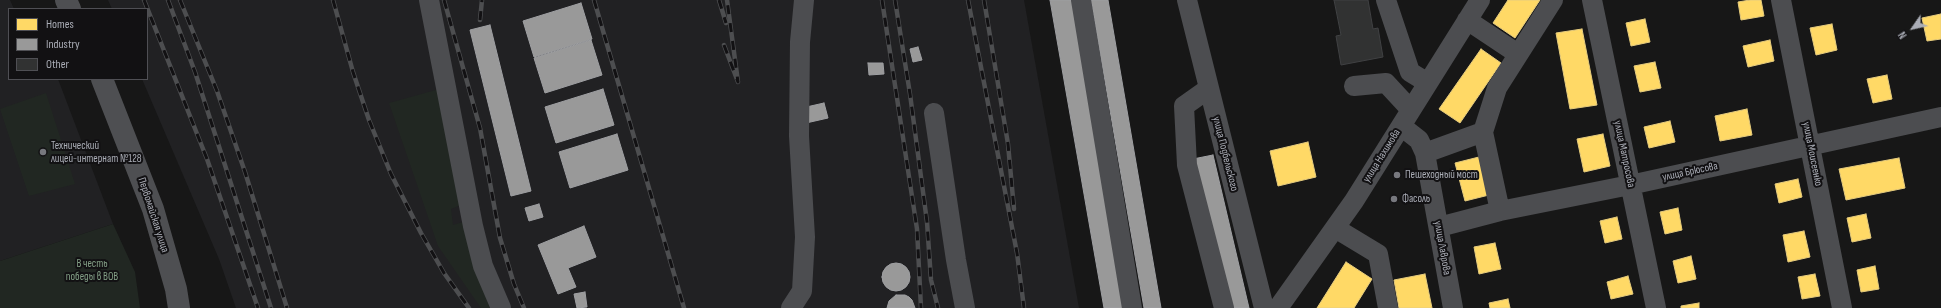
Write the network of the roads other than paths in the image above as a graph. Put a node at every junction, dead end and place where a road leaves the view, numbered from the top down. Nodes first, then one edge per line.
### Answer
1 (429, 0) edge
2 (804, 0) edge
3 (1081, 0) edge
4 (1187, 0) edge
5 (1386, 0) edge
6 (1480, 0) edge
7 (1553, 0) edge
8 (1592, 0) edge
9 (1781, 0) edge
10 (1467, 20) junction
11 (1518, 54) junction
12 (102, 80) edge
13 (1428, 83) junction
14 (1354, 86) dead end
15 (1208, 90) junction
16 (934, 113) dead end
17 (1941, 117) edge
18 (1406, 118) junction
19 (1483, 132) junction
20 (1811, 146) junction
21 (1425, 153) junction
22 (1630, 185) junction
23 (1500, 211) junction
24 (1439, 227) junction
25 (1335, 228) junction
26 (179, 308) edge
27 (501, 308) edge
28 (791, 308) edge
29 (965, 308) edge
30 (1132, 308) edge
31 (1224, 308) edge
32 (1264, 308) edge
33 (1278, 308) edge
34 (1388, 308) edge
35 (1453, 308) edge
36 (1656, 308) edge
37 (1842, 308) edge

1 - 27 street
2 - 28 street
3 - 30 street
4 - 15 street, улица Подбельского
5 - 13 street
6 - 10 street, улица Нахимова
7 - 11 street
8 - 22 street, улица Матросова
9 - 20 street, улица Моисеенко
10 - 11 street
10 - 13 street, улица Нахимова
11 - 19 street
12 - 26 main road, Первомайская улица
13 - 18 street, улица Нахимова
14 - 18 street, улица Лаврова
15 - 31 street
15 - 32 street, улица Подбельского
16 - 29 street
17 - 20 street, улица Брюсова
18 - 21 street, улица Лаврова
18 - 25 street, улица Нахимова
19 - 21 street
19 - 23 street
20 - 22 street, улица Брюсова
20 - 37 street, улица Моисеенко
21 - 24 street, улица Лаврова
22 - 23 street, улица Брюсова
22 - 36 street, улица Матросова
23 - 24 street, улица Брюсова
24 - 35 street, улица Лаврова
25 - 33 street, улица Нахимова
25 - 34 street

